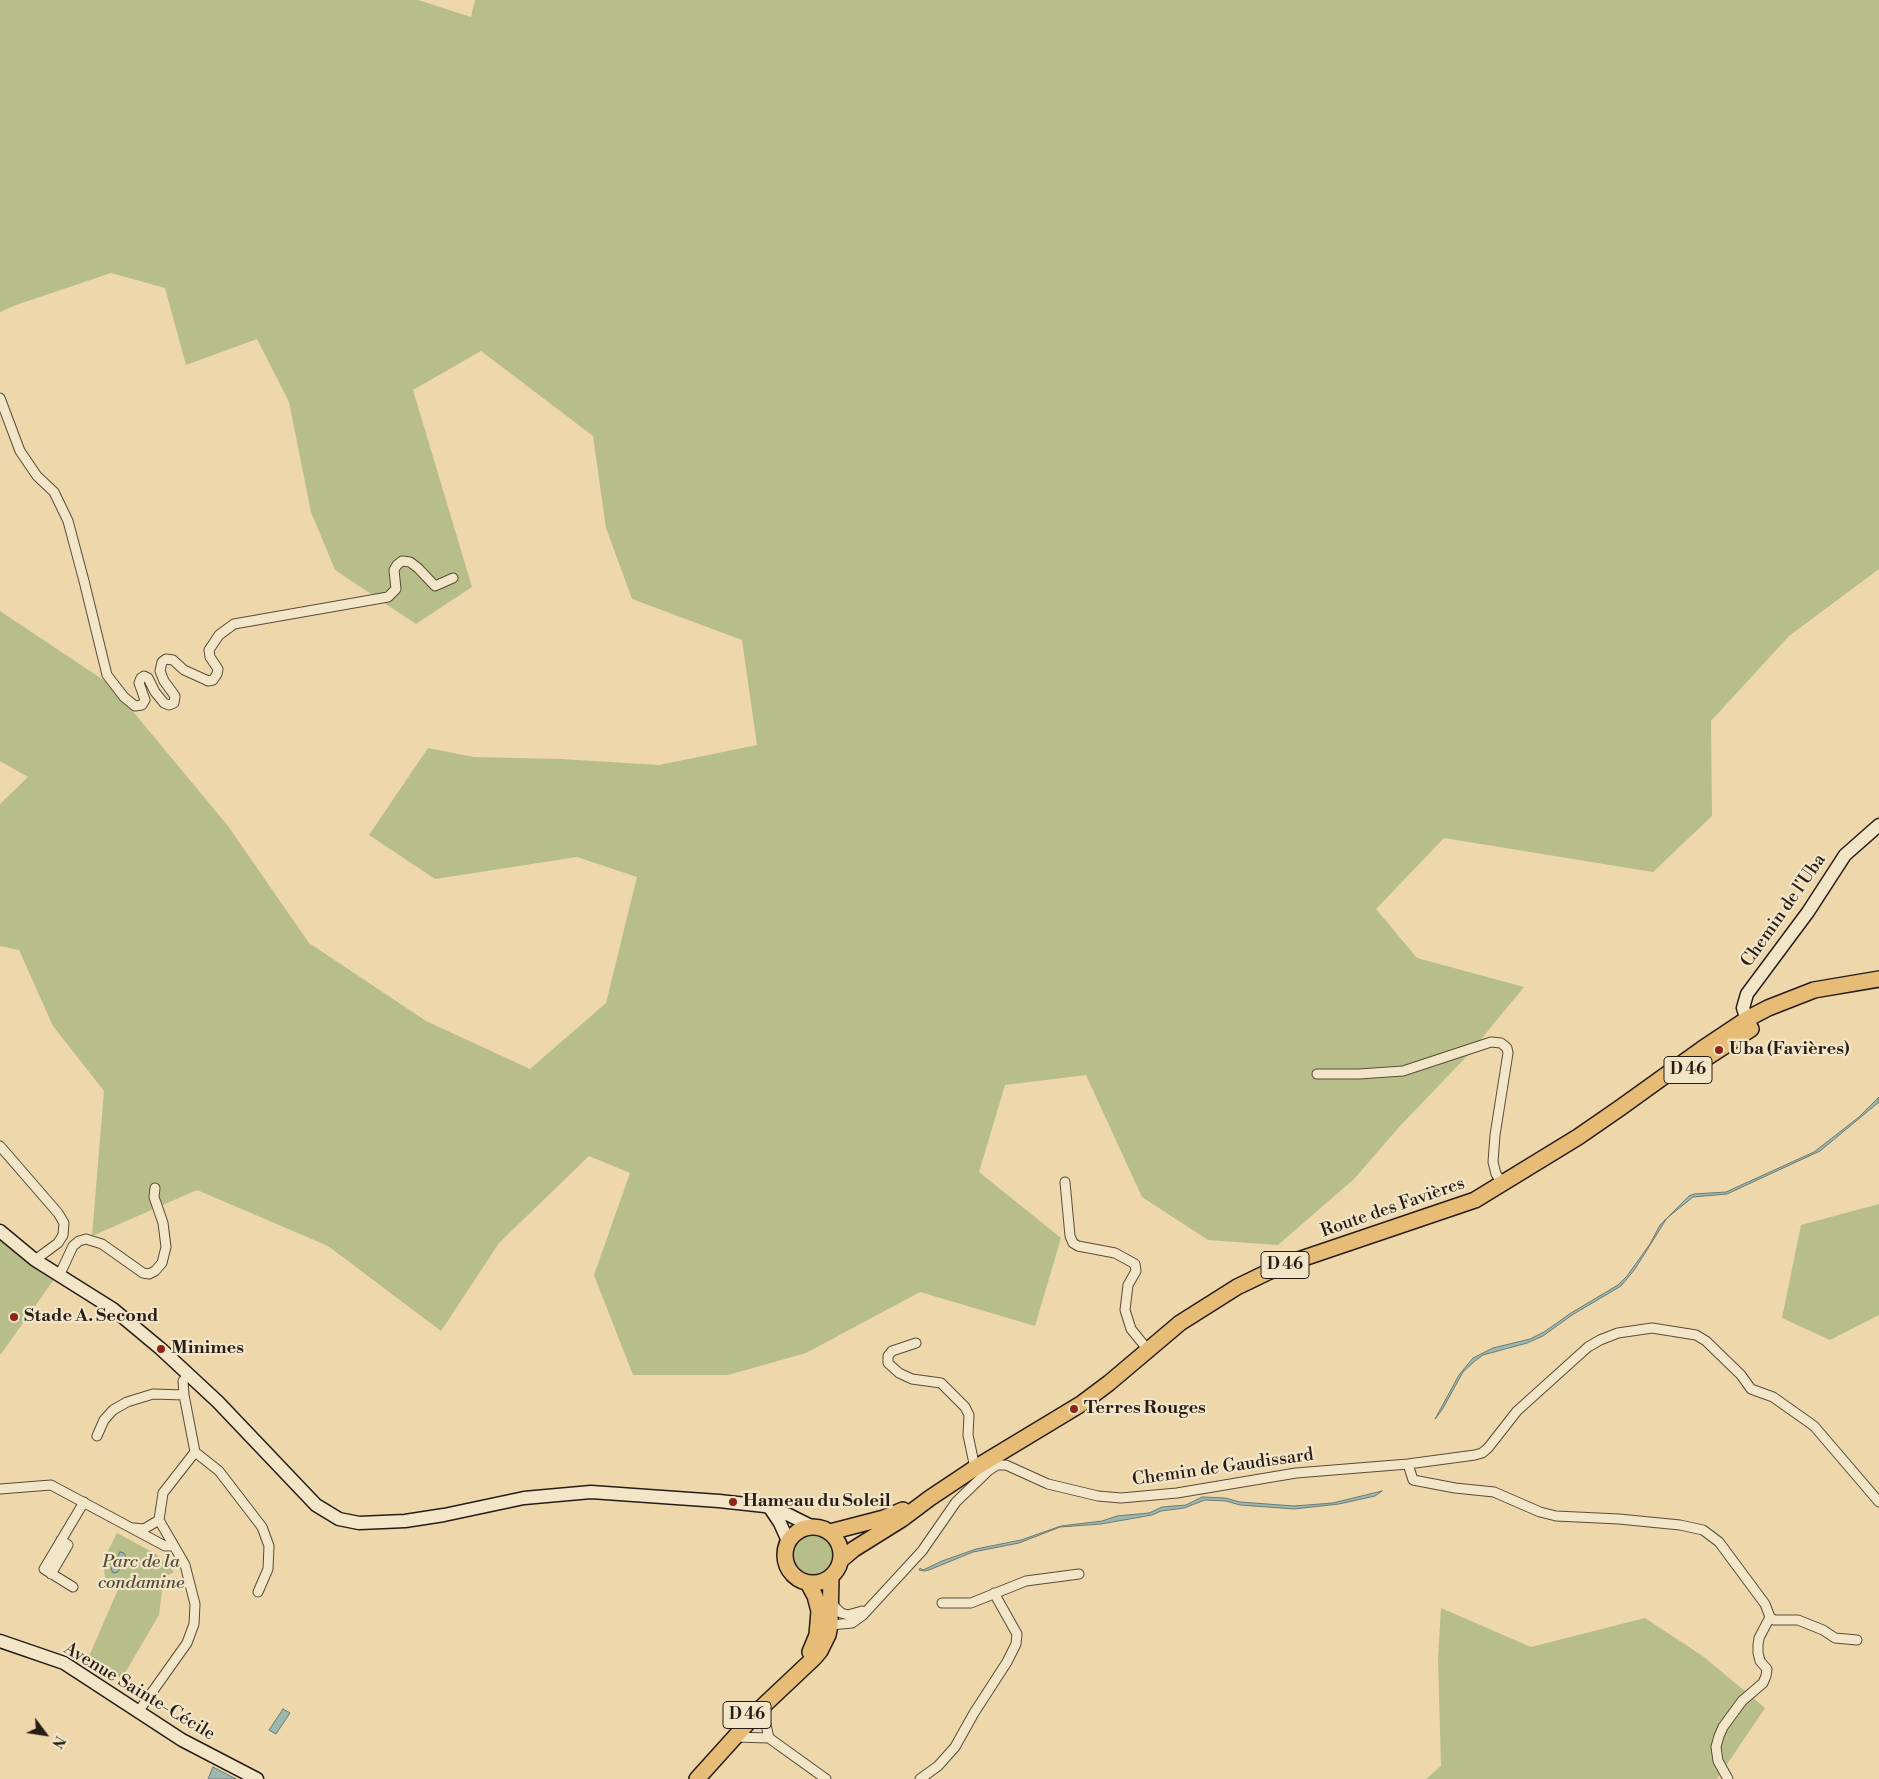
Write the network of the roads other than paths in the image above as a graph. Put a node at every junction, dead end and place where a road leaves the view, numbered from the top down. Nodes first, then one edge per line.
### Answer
1 (0, 398) edge
2 (453, 578) dead end
3 (1879, 825) edge
4 (1874, 981) edge
5 (1750, 1024) junction
6 (1318, 1074) dead end
7 (0, 1146) edge
8 (1066, 1182) dead end
9 (1503, 1184) junction
10 (155, 1188) dead end
11 (0, 1231) edge
12 (35, 1260) junction
13 (59, 1276) junction
14 (916, 1343) dead end
15 (1148, 1350) junction
16 (189, 1374) junction
17 (184, 1395) junction
18 (97, 1436) dead end
19 (195, 1452) junction
20 (1408, 1464) junction
21 (975, 1468) junction
22 (0, 1489) edge
23 (930, 1498) junction
24 (84, 1502) junction
25 (1879, 1502) edge
26 (770, 1508) junction
27 (159, 1520) junction
28 (811, 1526) junction
29 (129, 1527) junction
30 (830, 1532) junction
31 (788, 1541) junction
32 (174, 1546) junction
33 (841, 1560) junction
34 (1080, 1574) dead end
35 (830, 1577) junction
36 (808, 1583) junction
37 (74, 1587) dead end
38 (258, 1592) dead end
39 (994, 1593) junction
40 (942, 1603) dead end
41 (824, 1606) junction
42 (872, 1606) junction
43 (1770, 1617) junction
44 (830, 1625) junction
45 (1857, 1640) dead end
46 (0, 1641) edge
47 (762, 1708) junction
48 (138, 1712) junction
49 (735, 1736) junction
50 (770, 1738) junction
51 (257, 1779) edge
52 (689, 1779) edge
53 (697, 1779) edge
54 (826, 1779) edge
55 (920, 1779) edge
56 (1728, 1779) edge

1 - 2 street
3 - 5 main road, Chemin de l'Uba
4 - 5 main road, D 46
5 - 9 main road, Route des Favières / D 46
6 - 9 street
7 - 12 street
8 - 15 street
9 - 15 main road, Route des Favières / D 46
10 - 13 street
11 - 12 main road
12 - 13 main road
13 - 16 main road
14 - 21 street
15 - 21 main road, Route des Favières / D 46
16 - 17 street
16 - 26 main road
17 - 18 street
17 - 19 street
19 - 27 street
19 - 38 street
20 - 25 street
20 - 42 street, Chemin de Gaudissard
20 - 43 street
21 - 23 main road, D 46
22 - 24 street
23 - 30 main road, D 46
23 - 33 main road, D 46
24 - 29 street
24 - 37 street
26 - 28 main road
26 - 31 main road
27 - 29 street
27 - 32 street
28 - 30 main road
28 - 31 main road
29 - 32 street
30 - 33 main road
31 - 36 main road
32 - 48 street
33 - 35 main road
34 - 39 street
35 - 36 main road
35 - 41 main road, D 46
36 - 41 main road, D 46
39 - 40 street
39 - 55 street
41 - 42 street
41 - 44 main road, D 46
41 - 52 main road, D 46
42 - 44 street
43 - 45 street
43 - 56 street
44 - 47 main road, D 46
46 - 48 main road, Avenue Sainte-Cécile
47 - 49 main road, D 46
47 - 50 street
48 - 51 main road, Avenue Sainte-Cécile
49 - 50 street
49 - 53 main road, D 46
50 - 54 street

